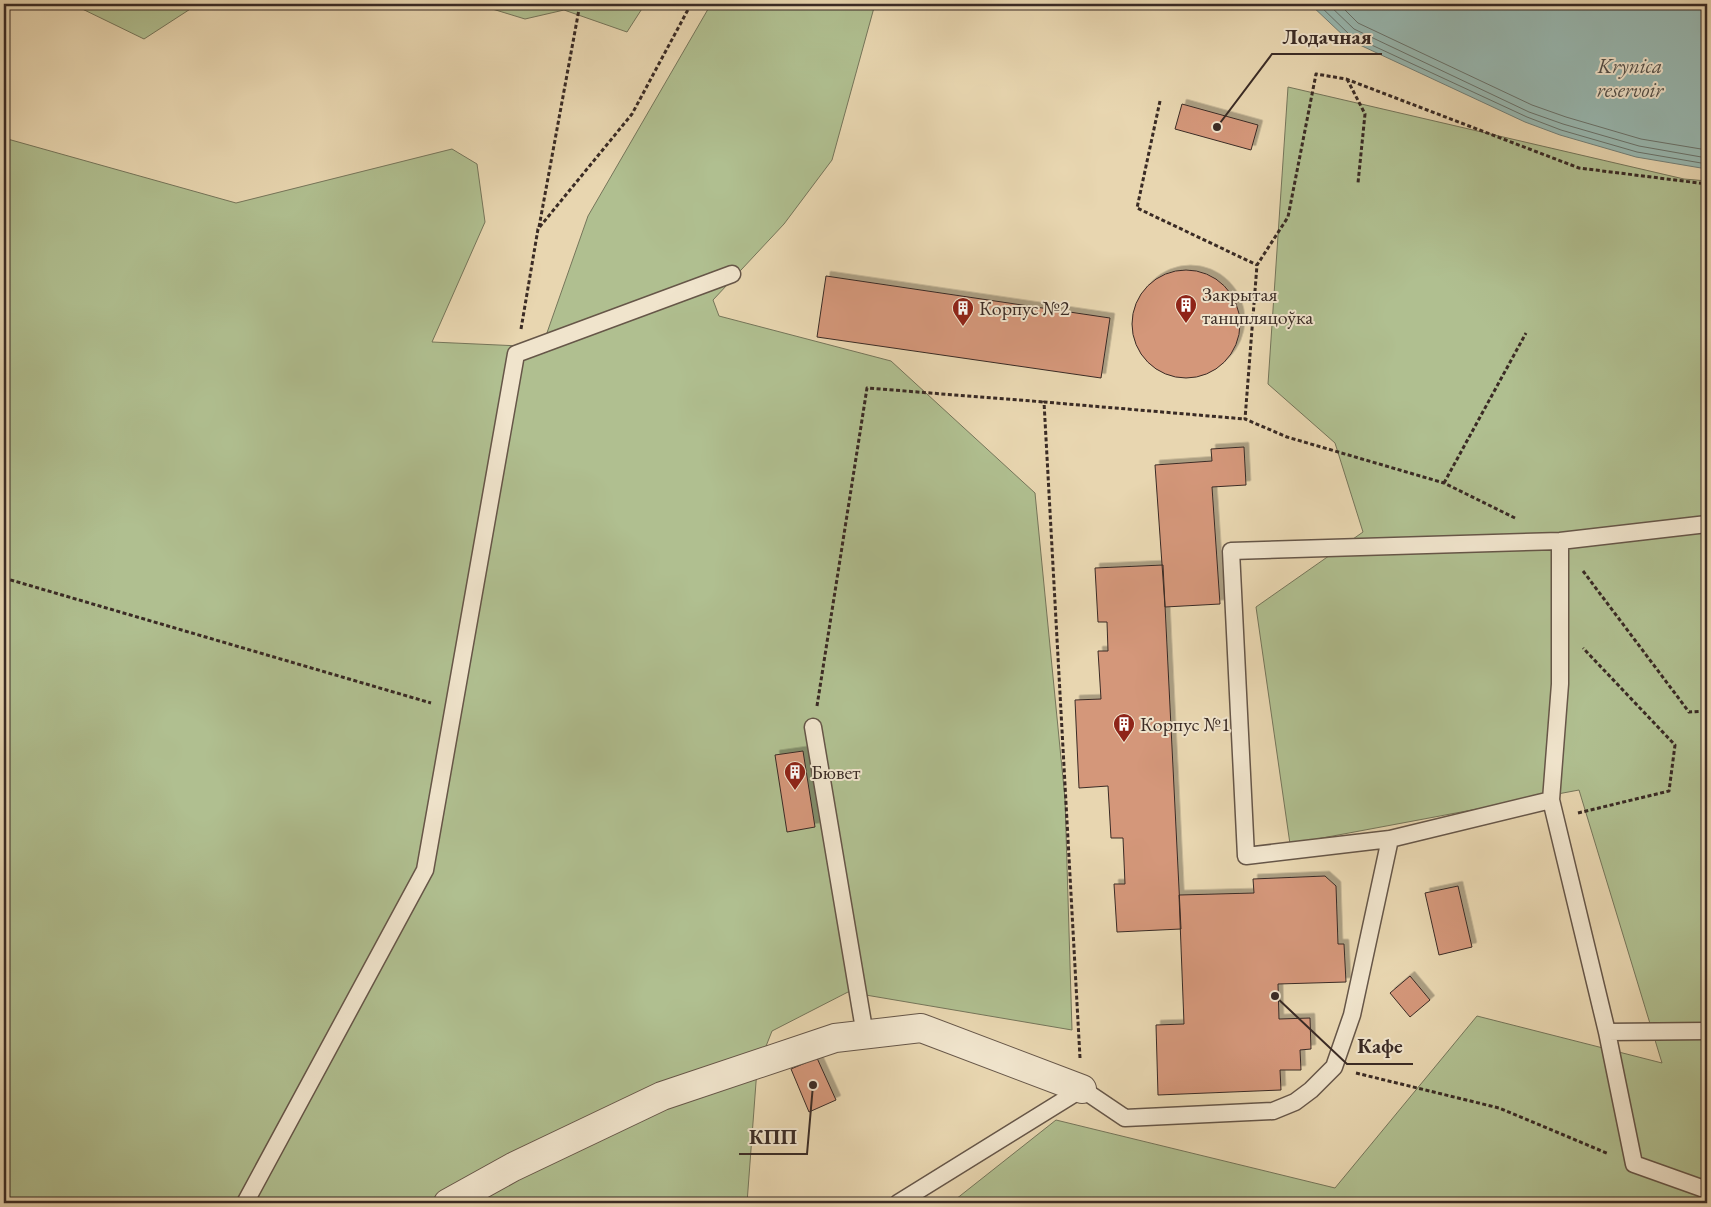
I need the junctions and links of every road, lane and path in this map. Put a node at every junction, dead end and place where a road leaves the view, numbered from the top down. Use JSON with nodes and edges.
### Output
{"nodes":[{"id":1,"x":580,"y":4,"type":"edge"},
{"id":2,"x":691,"y":4,"type":"edge"},
{"id":3,"x":1346,"y":79,"type":"junction"},
{"id":4,"x":1160,"y":101,"type":"dead end"},
{"id":5,"x":1358,"y":183,"type":"dead end"},
{"id":6,"x":1707,"y":184,"type":"edge"},
{"id":7,"x":538,"y":229,"type":"junction"},
{"id":8,"x":1257,"y":265,"type":"junction"},
{"id":9,"x":732,"y":274,"type":"dead end"},
{"id":10,"x":1526,"y":333,"type":"dead end"},
{"id":11,"x":516,"y":354,"type":"junction"},
{"id":12,"x":1044,"y":402,"type":"junction"},
{"id":13,"x":1245,"y":419,"type":"junction"},
{"id":14,"x":1444,"y":483,"type":"junction"},
{"id":15,"x":1516,"y":518,"type":"dead end"},
{"id":16,"x":1707,"y":524,"type":"edge"},
{"id":17,"x":1560,"y":541,"type":"junction"},
{"id":18,"x":4,"y":578,"type":"edge"},
{"id":19,"x":1560,"y":624,"type":"junction"},
{"id":20,"x":453,"y":709,"type":"junction"},
{"id":21,"x":1707,"y":711,"type":"edge"},
{"id":22,"x":813,"y":727,"type":"joint"},
{"id":23,"x":1551,"y":800,"type":"junction"},
{"id":24,"x":1390,"y":839,"type":"junction"},
{"id":25,"x":1707,"y":1031,"type":"edge"},
{"id":26,"x":1607,"y":1032,"type":"junction"},
{"id":27,"x":865,"y":1035,"type":"junction"},
{"id":28,"x":1334,"y":1067,"type":"junction"},
{"id":29,"x":1082,"y":1089,"type":"junction"},
{"id":30,"x":1634,"y":1164,"type":"junction"},
{"id":31,"x":1707,"y":1190,"type":"edge"},
{"id":32,"x":245,"y":1203,"type":"edge"},
{"id":33,"x":448,"y":1203,"type":"edge"},
{"id":34,"x":898,"y":1203,"type":"edge"}],
"edges":[{"from":1,"to":7,"type":"path"},
{"from":2,"to":7,"type":"path"},
{"from":3,"to":5,"type":"path"},
{"from":3,"to":6,"type":"path"},
{"from":3,"to":8,"type":"path"},
{"from":4,"to":8,"type":"path"},
{"from":7,"to":11,"type":"path"},
{"from":8,"to":13,"type":"path"},
{"from":9,"to":11,"type":"lane"},
{"from":10,"to":14,"type":"path"},
{"from":11,"to":20,"type":"lane"},
{"from":12,"to":13,"type":"path"},
{"from":12,"to":22,"type":"path"},
{"from":12,"to":29,"type":"path"},
{"from":13,"to":14,"type":"path"},
{"from":14,"to":15,"type":"path"},
{"from":16,"to":17,"type":"lane"},
{"from":17,"to":19,"type":"lane"},
{"from":17,"to":21,"type":"path"},
{"from":17,"to":24,"type":"lane"},
{"from":18,"to":20,"type":"path"},
{"from":19,"to":23,"type":"lane"},
{"from":19,"to":23,"type":"path"},
{"from":20,"to":32,"type":"lane"},
{"from":22,"to":27,"type":"lane"},
{"from":23,"to":24,"type":"lane"},
{"from":23,"to":26,"type":"lane"},
{"from":24,"to":28,"type":"lane"},
{"from":25,"to":26,"type":"lane"},
{"from":26,"to":30,"type":"lane"},
{"from":27,"to":29,"type":"street"},
{"from":27,"to":33,"type":"street"},
{"from":28,"to":29,"type":"lane"},
{"from":28,"to":30,"type":"path"},
{"from":29,"to":34,"type":"lane"},
{"from":30,"to":31,"type":"lane"}]}
